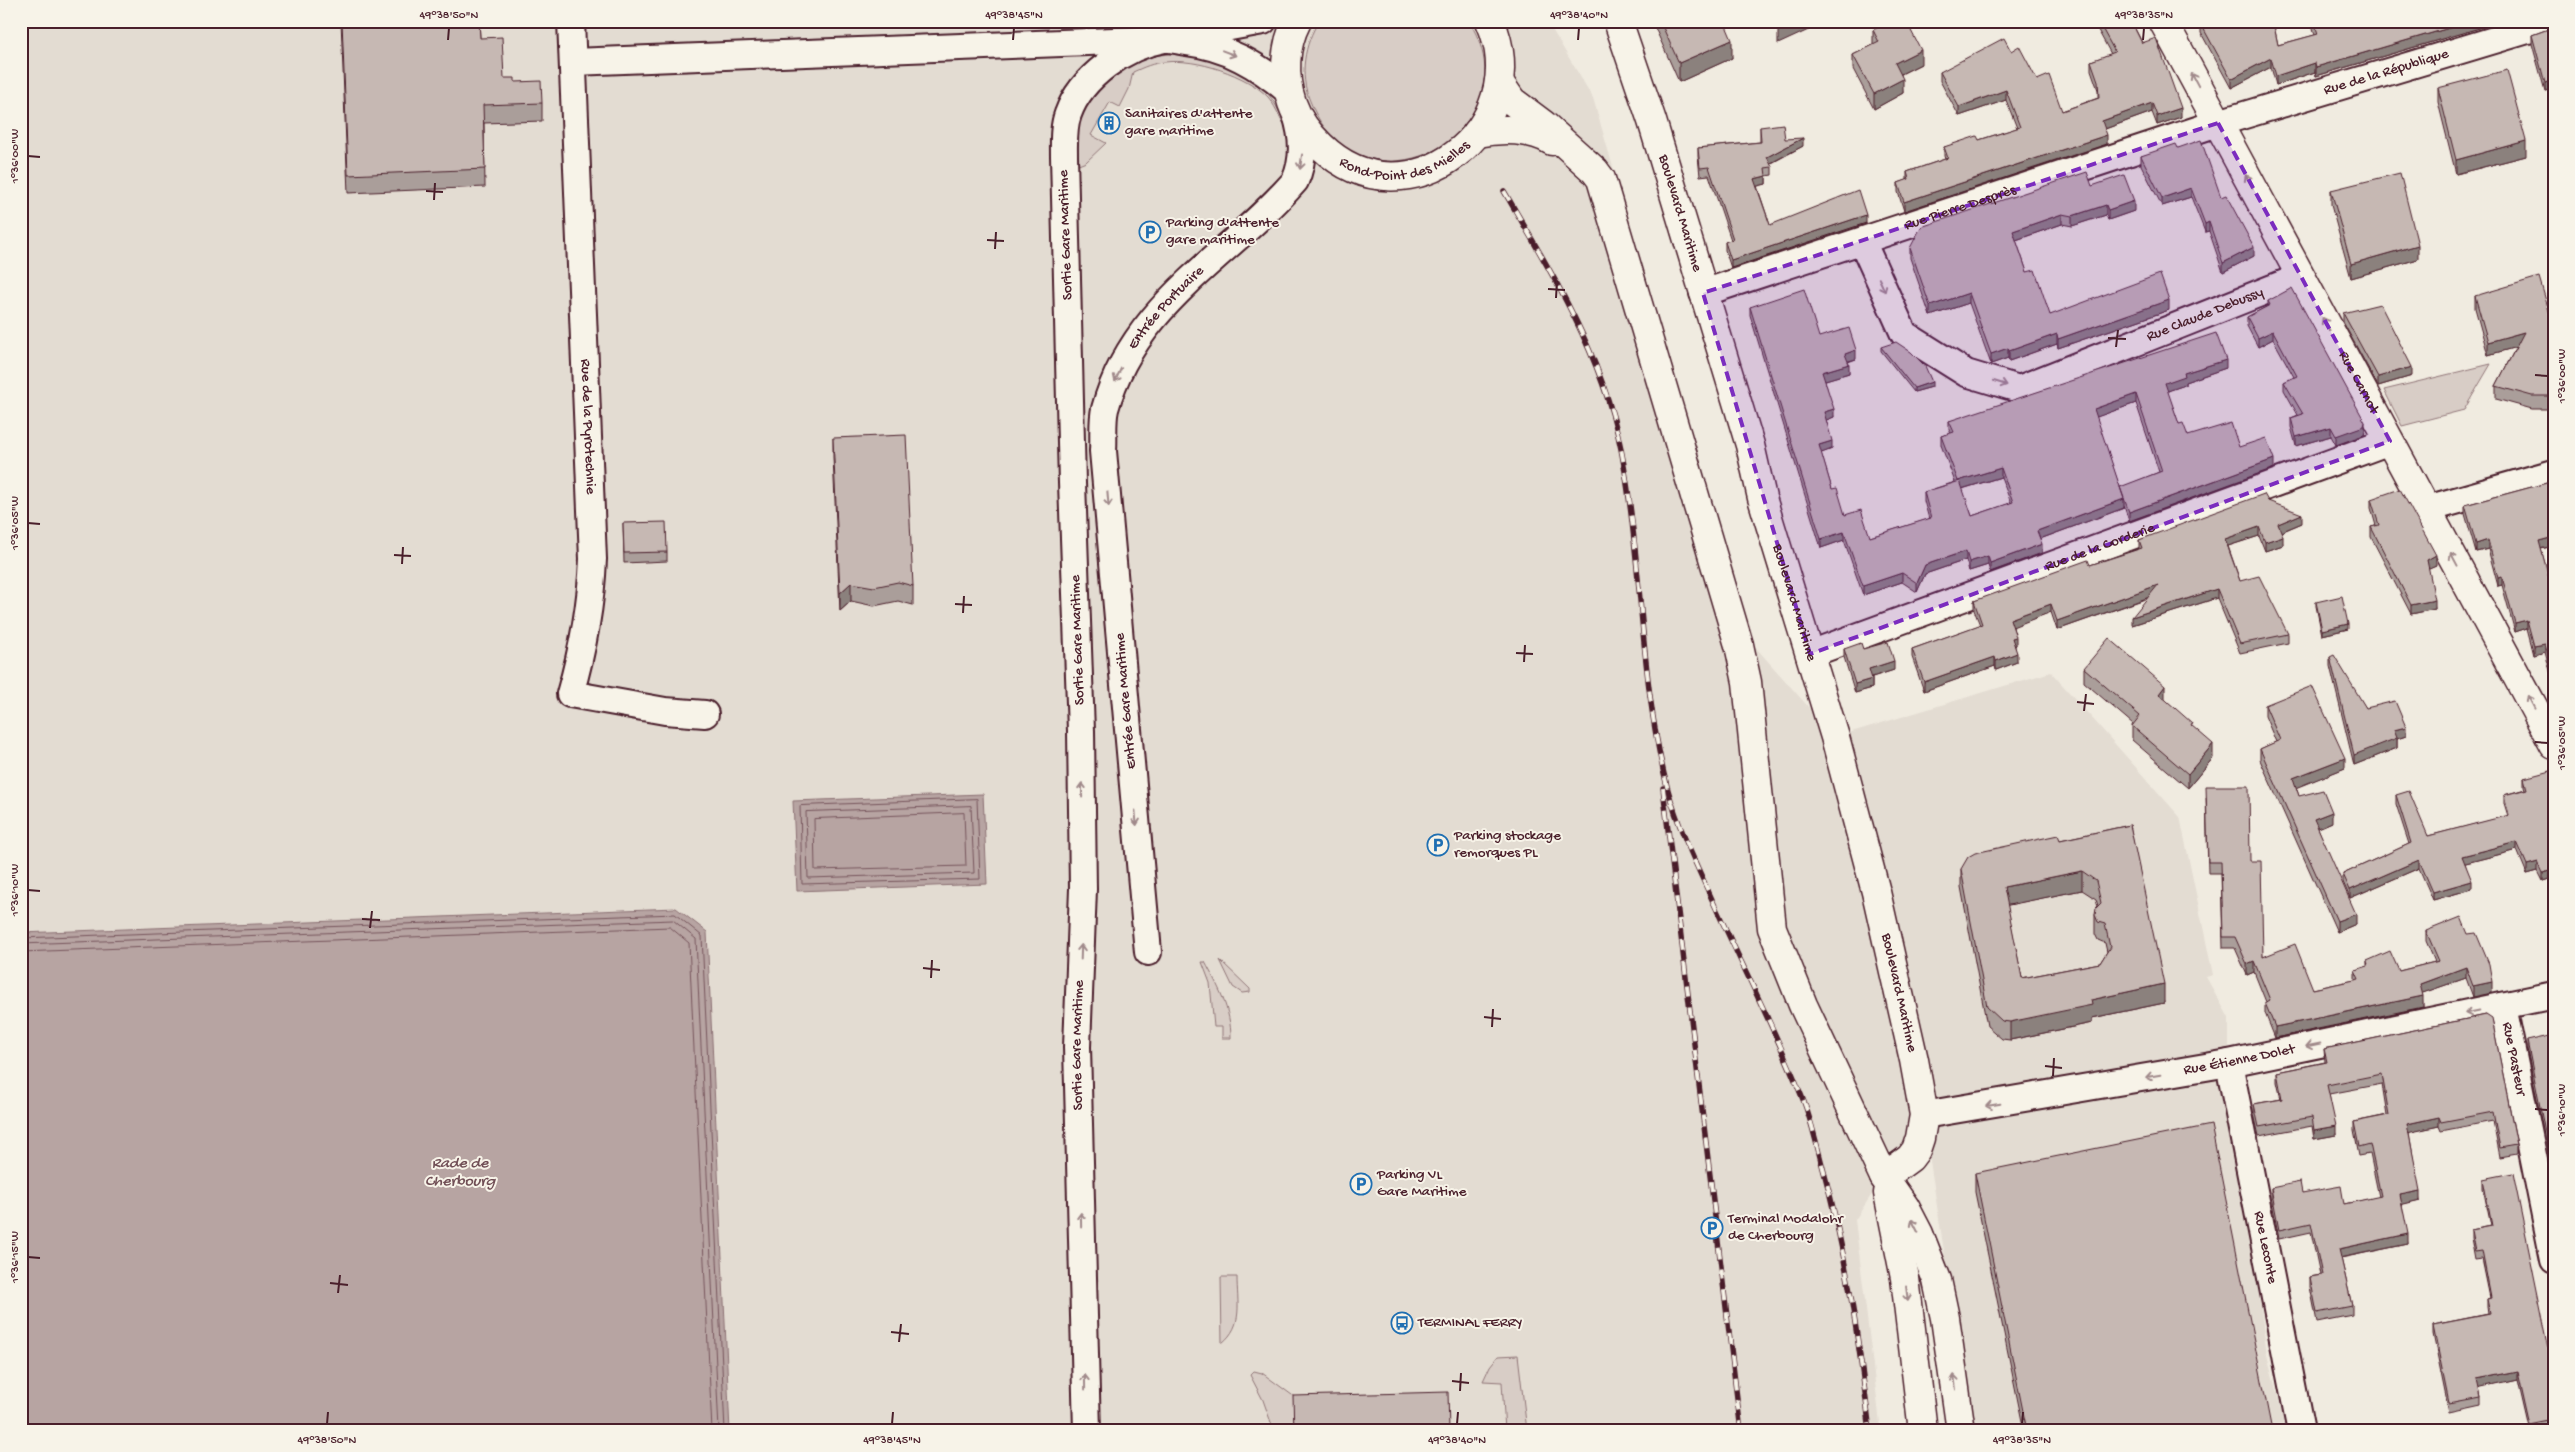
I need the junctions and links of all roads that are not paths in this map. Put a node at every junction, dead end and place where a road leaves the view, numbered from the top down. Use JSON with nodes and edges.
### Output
{"nodes":[{"id":1,"x":571,"y":21,"type":"edge"},
{"id":2,"x":1263,"y":21,"type":"edge"},
{"id":3,"x":1297,"y":21,"type":"edge"},
{"id":4,"x":1490,"y":21,"type":"edge"},
{"id":5,"x":1618,"y":21,"type":"edge"},
{"id":6,"x":2163,"y":21,"type":"edge"},
{"id":7,"x":2540,"y":24,"type":"edge"},
{"id":8,"x":1165,"y":39,"type":"junction"},
{"id":9,"x":572,"y":62,"type":"junction"},
{"id":10,"x":1499,"y":82,"type":"junction"},
{"id":11,"x":1292,"y":103,"type":"junction"},
{"id":12,"x":2218,"y":123,"type":"junction"},
{"id":13,"x":1477,"y":133,"type":"junction"},
{"id":14,"x":1575,"y":154,"type":"junction"},
{"id":15,"x":1862,"y":241,"type":"junction"},
{"id":16,"x":2300,"y":277,"type":"junction"},
{"id":17,"x":1703,"y":293,"type":"junction"},
{"id":18,"x":2390,"y":441,"type":"junction"},
{"id":19,"x":1103,"y":451,"type":"joint"},
{"id":20,"x":2554,"y":473,"type":"edge"},
{"id":21,"x":2427,"y":509,"type":"junction"},
{"id":22,"x":1810,"y":654,"type":"junction"},
{"id":23,"x":705,"y":714,"type":"dead end"},
{"id":24,"x":2554,"y":745,"type":"edge"},
{"id":25,"x":1148,"y":952,"type":"dead end"},
{"id":26,"x":2554,"y":995,"type":"edge"},
{"id":27,"x":2503,"y":1006,"type":"junction"},
{"id":28,"x":2229,"y":1062,"type":"junction"},
{"id":29,"x":1924,"y":1115,"type":"junction"},
{"id":30,"x":1884,"y":1177,"type":"junction"},
{"id":31,"x":2554,"y":1260,"type":"edge"},
{"id":32,"x":1087,"y":1431,"type":"edge"},
{"id":33,"x":1923,"y":1431,"type":"edge"},
{"id":34,"x":1961,"y":1431,"type":"edge"},
{"id":35,"x":2301,"y":1431,"type":"edge"}],
"edges":[{"from":1,"to":9,"type":"street","name":"Rue de la Pyrotechnie"},
{"from":2,"to":8,"type":"street"},
{"from":3,"to":11,"type":"main road","name":"Rond-Point des Mielles"},
{"from":4,"to":10,"type":"main road","name":"Rond-Point des Mielles"},
{"from":5,"to":17,"type":"main road","name":"Boulevard Maritime"},
{"from":12,"to":6,"type":"main road","name":"Rue Carnot","one_way":true},
{"from":7,"to":12,"type":"street","name":"Rue de la République"},
{"from":8,"to":9,"type":"street"},
{"from":8,"to":11,"type":"street","name":"Sortie Gare Maritime","one_way":true},
{"from":32,"to":8,"type":"street","name":"Sortie Gare Maritime","one_way":true},
{"from":9,"to":23,"type":"street","name":"Rue de la Pyrotechnie"},
{"from":10,"to":13,"type":"main road","name":"Rond-Point des Mielles"},
{"from":10,"to":14,"type":"main road"},
{"from":11,"to":13,"type":"main road","name":"Rond-Point des Mielles"},
{"from":11,"to":19,"type":"street","name":"Entrée Portuaire","one_way":true},
{"from":12,"to":15,"type":"street","name":"Rue Pierre Desprès"},
{"from":16,"to":12,"type":"main road","name":"Rue Carnot","one_way":true},
{"from":13,"to":14,"type":"main road"},
{"from":14,"to":30,"type":"main road"},
{"from":15,"to":16,"type":"street","name":"Rue Claude Debussy","one_way":true},
{"from":15,"to":17,"type":"street","name":"Rue Pierre Desprès"},
{"from":18,"to":16,"type":"main road","name":"Rue Carnot","one_way":true},
{"from":17,"to":22,"type":"main road","name":"Boulevard Maritime"},
{"from":18,"to":21,"type":"main road","name":"Rue Carnot"},
{"from":18,"to":22,"type":"street","name":"Rue de la Corderie"},
{"from":19,"to":25,"type":"street","name":"Entrée Gare Maritime","one_way":true},
{"from":20,"to":21,"type":"street"},
{"from":24,"to":21,"type":"main road","name":"Rue Carnot","one_way":true},
{"from":22,"to":29,"type":"main road","name":"Boulevard Maritime"},
{"from":26,"to":27,"type":"street","name":"Rue Étienne Dolet"},
{"from":27,"to":28,"type":"street","name":"Rue Étienne Dolet","one_way":true},
{"from":27,"to":31,"type":"street","name":"Rue Pasteur"},
{"from":28,"to":29,"type":"street","name":"Rue Étienne Dolet","one_way":true},
{"from":28,"to":35,"type":"street","name":"Rue Leconte"},
{"from":29,"to":30,"type":"main road","name":"Boulevard Maritime"},
{"from":30,"to":33,"type":"main road","one_way":true},
{"from":34,"to":30,"type":"main road","one_way":true}]}
